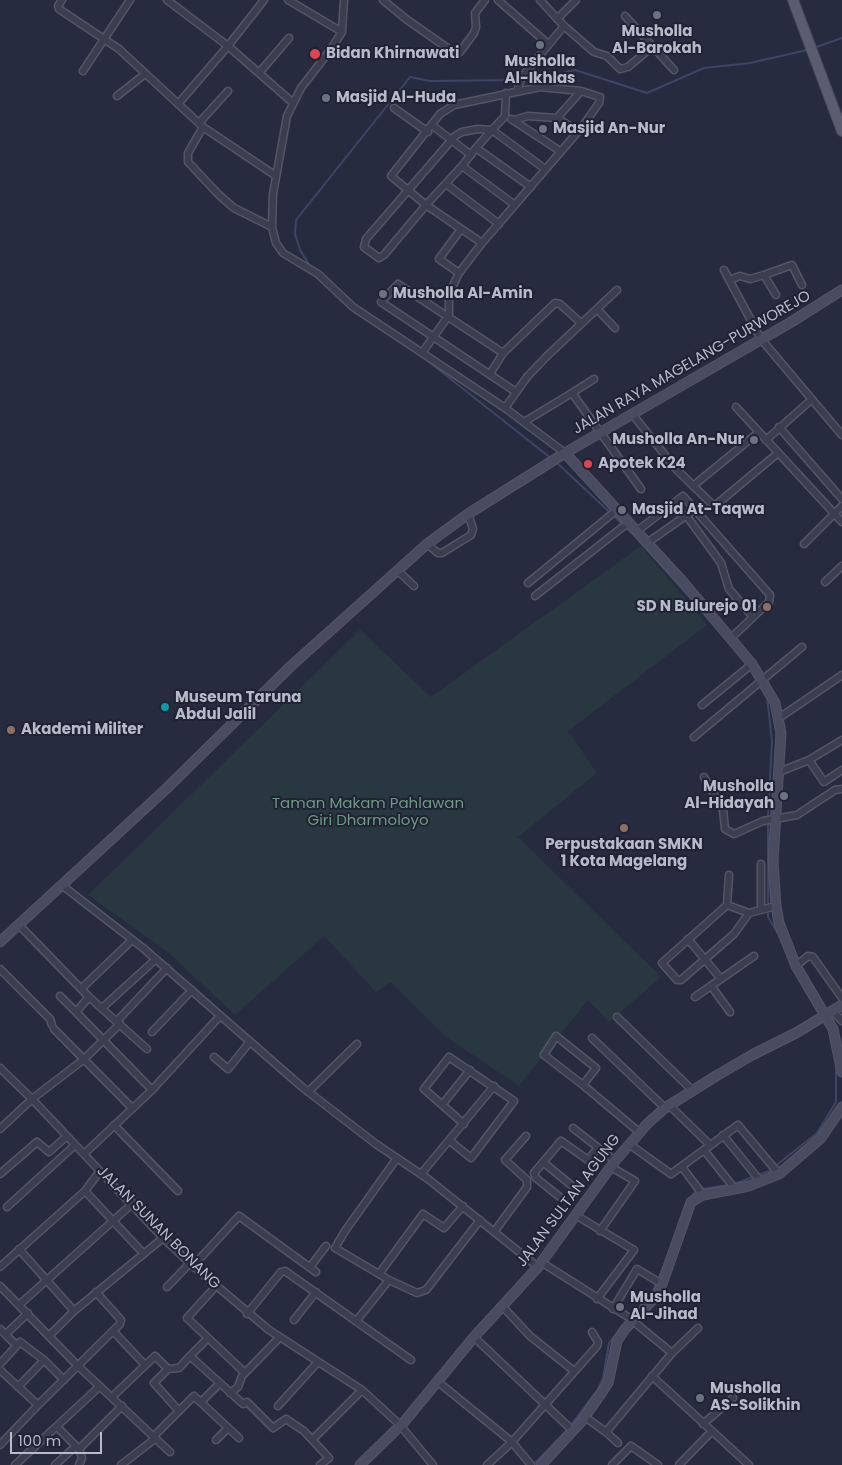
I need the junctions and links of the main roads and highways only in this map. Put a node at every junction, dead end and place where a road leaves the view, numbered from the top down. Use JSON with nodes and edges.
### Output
{"nodes":[{"id":1,"x":793,"y":0,"type":"edge"},
{"id":2,"x":842,"y":131,"type":"edge"},
{"id":3,"x":842,"y":290,"type":"edge"},
{"id":4,"x":560,"y":456,"type":"junction"},
{"id":5,"x":0,"y":942,"type":"edge"},
{"id":6,"x":842,"y":1005,"type":"edge"},
{"id":7,"x":819,"y":1019,"type":"junction"},
{"id":8,"x":842,"y":1072,"type":"edge"},
{"id":9,"x":842,"y":1107,"type":"edge"},
{"id":10,"x":360,"y":1465,"type":"edge"},
{"id":11,"x":541,"y":1465,"type":"edge"}],
"edges":[{"from":1,"to":2,"type":"main road"},
{"from":3,"to":4,"type":"main road","name":"JALAN RAYA MAGELANG-PURWOREJO"},
{"from":4,"to":5,"type":"main road","name":"JALAN RAYA MAGELANG-PURWOREJO"},
{"from":4,"to":7,"type":"main road"},
{"from":6,"to":7,"type":"main road","name":"JALAN SULTAN AGUNG"},
{"from":7,"to":8,"type":"main road"},
{"from":7,"to":10,"type":"main road","name":"JALAN SULTAN AGUNG"},
{"from":9,"to":11,"type":"main road"}]}
